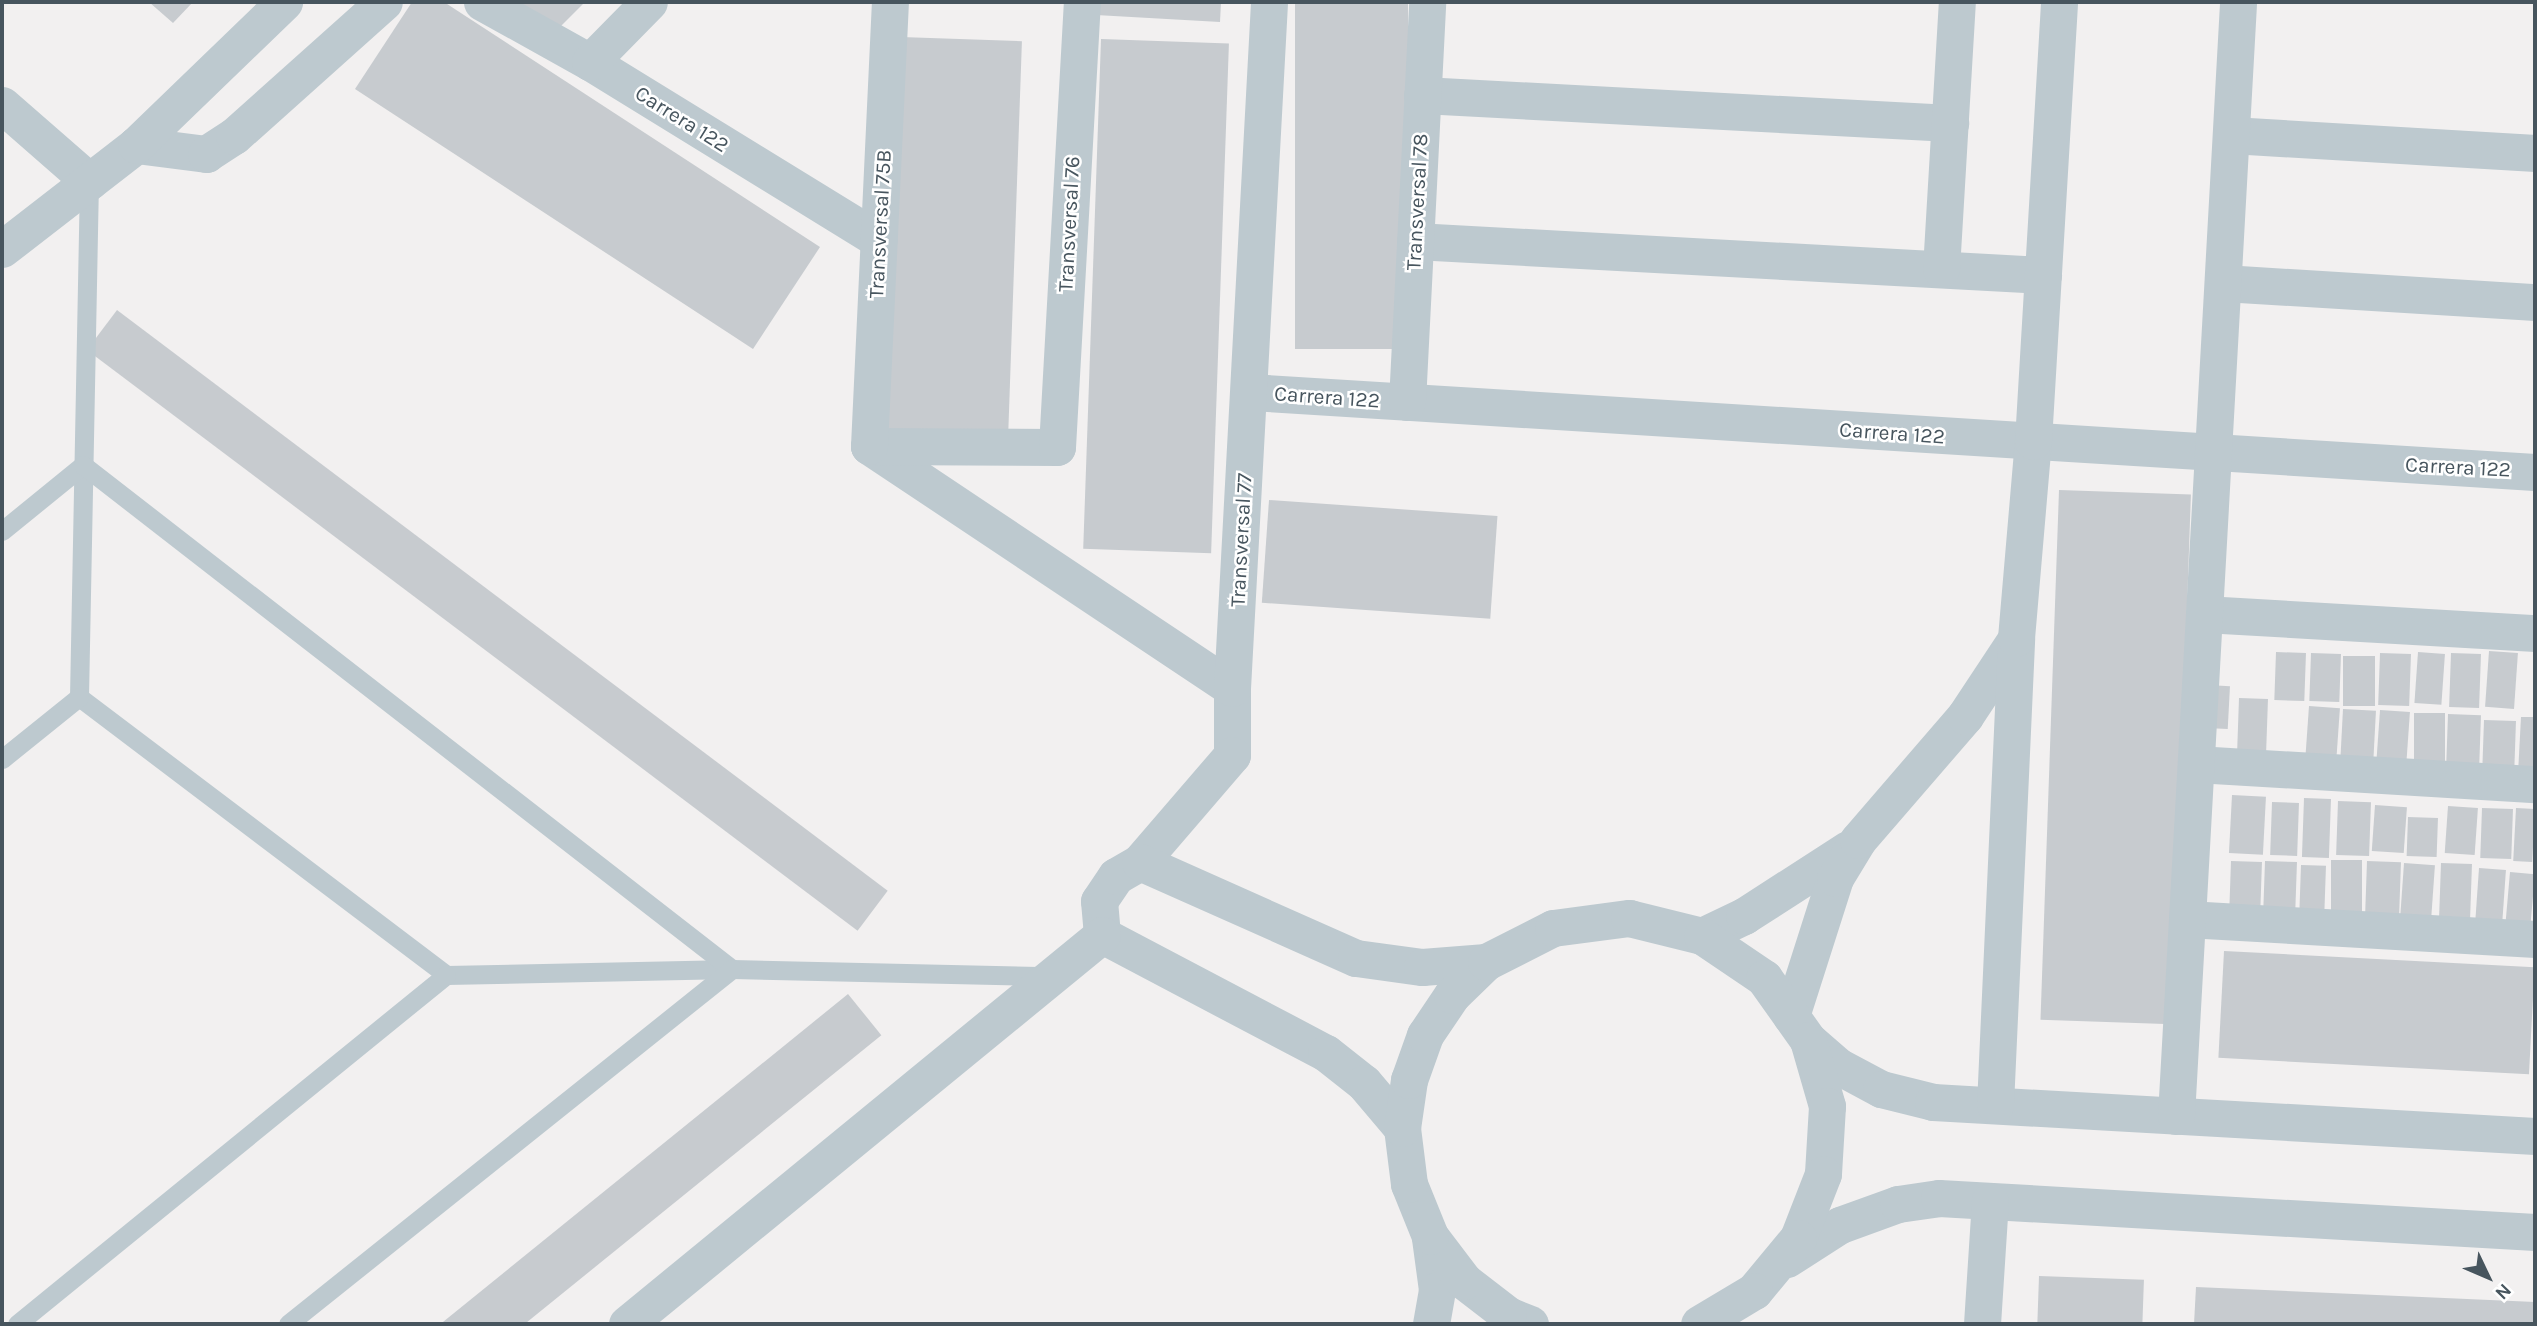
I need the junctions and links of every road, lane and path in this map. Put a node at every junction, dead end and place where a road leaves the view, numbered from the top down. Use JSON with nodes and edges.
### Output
{"nodes":[{"id":1,"x":284,"y":2,"type":"edge"},
{"id":2,"x":384,"y":2,"type":"edge"},
{"id":3,"x":482,"y":2,"type":"edge"},
{"id":4,"x":649,"y":2,"type":"edge"},
{"id":5,"x":890,"y":2,"type":"edge"},
{"id":6,"x":1082,"y":2,"type":"edge"},
{"id":7,"x":1269,"y":2,"type":"edge"},
{"id":8,"x":1427,"y":2,"type":"edge"},
{"id":9,"x":1957,"y":2,"type":"edge"},
{"id":10,"x":2059,"y":2,"type":"edge"},
{"id":11,"x":2238,"y":2,"type":"edge"},
{"id":12,"x":590,"y":62,"type":"junction"},
{"id":13,"x":1422,"y":95,"type":"junction"},
{"id":14,"x":2,"y":105,"type":"edge"},
{"id":15,"x":1950,"y":123,"type":"junction"},
{"id":16,"x":2231,"y":135,"type":"junction"},
{"id":17,"x":136,"y":145,"type":"junction"},
{"id":18,"x":2535,"y":153,"type":"edge"},
{"id":19,"x":89,"y":181,"type":"junction"},
{"id":20,"x":879,"y":240,"type":"junction"},
{"id":21,"x":1415,"y":241,"type":"junction"},
{"id":22,"x":2,"y":249,"type":"edge"},
{"id":23,"x":1941,"y":269,"type":"junction"},
{"id":24,"x":2043,"y":275,"type":"junction"},
{"id":25,"x":2223,"y":283,"type":"junction"},
{"id":26,"x":2535,"y":302,"type":"edge"},
{"id":27,"x":1250,"y":392,"type":"junction"},
{"id":28,"x":1407,"y":402,"type":"junction"},
{"id":29,"x":2033,"y":442,"type":"junction"},
{"id":30,"x":869,"y":446,"type":"junction"},
{"id":31,"x":2213,"y":452,"type":"junction"},
{"id":32,"x":83,"y":465,"type":"junction"},
{"id":33,"x":2535,"y":472,"type":"edge"},
{"id":34,"x":2,"y":531,"type":"edge"},
{"id":35,"x":2204,"y":614,"type":"junction"},
{"id":36,"x":2535,"y":633,"type":"edge"},
{"id":37,"x":2016,"y":638,"type":"junction"},
{"id":38,"x":1232,"y":688,"type":"junction"},
{"id":39,"x":79,"y":698,"type":"junction"},
{"id":40,"x":2,"y":759,"type":"edge"},
{"id":41,"x":2196,"y":764,"type":"junction"},
{"id":42,"x":2535,"y":784,"type":"edge"},
{"id":43,"x":1858,"y":840,"type":"junction"},
{"id":44,"x":1140,"y":862,"type":"junction"},
{"id":45,"x":2187,"y":919,"type":"junction"},
{"id":46,"x":1102,"y":935,"type":"junction"},
{"id":47,"x":1702,"y":936,"type":"junction"},
{"id":48,"x":2535,"y":939,"type":"edge"},
{"id":49,"x":1486,"y":962,"type":"junction"},
{"id":50,"x":732,"y":969,"type":"junction"},
{"id":51,"x":446,"y":975,"type":"junction"},
{"id":52,"x":1053,"y":976,"type":"junction"},
{"id":53,"x":1799,"y":1028,"type":"junction"},
{"id":54,"x":1995,"y":1105,"type":"junction"},
{"id":55,"x":2176,"y":1116,"type":"junction"},
{"id":56,"x":1402,"y":1128,"type":"junction"},
{"id":57,"x":2535,"y":1136,"type":"edge"},
{"id":58,"x":1990,"y":1201,"type":"junction"},
{"id":59,"x":2535,"y":1232,"type":"edge"},
{"id":60,"x":1430,"y":1237,"type":"junction"},
{"id":61,"x":1780,"y":1263,"type":"junction"},
{"id":62,"x":17,"y":1324,"type":"edge"},
{"id":63,"x":288,"y":1324,"type":"edge"},
{"id":64,"x":627,"y":1324,"type":"edge"},
{"id":65,"x":1431,"y":1324,"type":"edge"},
{"id":66,"x":1530,"y":1324,"type":"edge"},
{"id":67,"x":1699,"y":1324,"type":"edge"},
{"id":68,"x":1982,"y":1324,"type":"edge"}],
"edges":[{"from":1,"to":17,"type":"street"},
{"from":2,"to":17,"type":"street"},
{"from":3,"to":12,"type":"street","name":"Carrera 122"},
{"from":4,"to":12,"type":"street"},
{"from":5,"to":20,"type":"street","name":"Transversal 75B"},
{"from":6,"to":30,"type":"street","name":"Transversal 76"},
{"from":7,"to":27,"type":"street","name":"Transversal 77"},
{"from":8,"to":13,"type":"street","name":"Transversal 78"},
{"from":9,"to":15,"type":"street"},
{"from":10,"to":24,"type":"street"},
{"from":11,"to":16,"type":"street"},
{"from":12,"to":20,"type":"street","name":"Carrera 122"},
{"from":13,"to":15,"type":"street"},
{"from":13,"to":21,"type":"street","name":"Transversal 78"},
{"from":14,"to":19,"type":"street"},
{"from":15,"to":23,"type":"street"},
{"from":16,"to":18,"type":"street"},
{"from":16,"to":25,"type":"street"},
{"from":17,"to":19,"type":"street"},
{"from":19,"to":22,"type":"street"},
{"from":19,"to":32,"type":"lane"},
{"from":20,"to":30,"type":"street","name":"Transversal 75B"},
{"from":21,"to":23,"type":"street"},
{"from":21,"to":28,"type":"street","name":"Transversal 78"},
{"from":23,"to":24,"type":"street"},
{"from":24,"to":29,"type":"street"},
{"from":25,"to":26,"type":"street"},
{"from":25,"to":31,"type":"street"},
{"from":27,"to":28,"type":"street","name":"Carrera 122"},
{"from":27,"to":38,"type":"street","name":"Transversal 77"},
{"from":28,"to":29,"type":"street","name":"Carrera 122"},
{"from":29,"to":31,"type":"street","name":"Carrera 122"},
{"from":29,"to":37,"type":"street"},
{"from":30,"to":38,"type":"street"},
{"from":31,"to":33,"type":"street","name":"Carrera 122"},
{"from":31,"to":35,"type":"street"},
{"from":32,"to":34,"type":"lane"},
{"from":32,"to":39,"type":"lane"},
{"from":32,"to":50,"type":"lane"},
{"from":35,"to":36,"type":"street"},
{"from":35,"to":41,"type":"street"},
{"from":37,"to":43,"type":"street"},
{"from":37,"to":54,"type":"street"},
{"from":38,"to":44,"type":"street","name":"Transversal 77"},
{"from":39,"to":40,"type":"lane"},
{"from":39,"to":51,"type":"lane"},
{"from":41,"to":42,"type":"street"},
{"from":41,"to":45,"type":"street"},
{"from":43,"to":47,"type":"street"},
{"from":43,"to":53,"type":"street"},
{"from":44,"to":46,"type":"street","name":"Transversal 77"},
{"from":44,"to":49,"type":"street"},
{"from":45,"to":48,"type":"street"},
{"from":45,"to":55,"type":"street"},
{"from":46,"to":52,"type":"street"},
{"from":46,"to":56,"type":"street"},
{"from":47,"to":49,"type":"street"},
{"from":47,"to":53,"type":"street"},
{"from":49,"to":56,"type":"street"},
{"from":50,"to":51,"type":"lane"},
{"from":50,"to":52,"type":"lane"},
{"from":50,"to":63,"type":"lane"},
{"from":51,"to":62,"type":"lane"},
{"from":52,"to":64,"type":"street"},
{"from":53,"to":54,"type":"street"},
{"from":53,"to":61,"type":"street"},
{"from":54,"to":55,"type":"street"},
{"from":55,"to":57,"type":"street"},
{"from":56,"to":60,"type":"street"},
{"from":58,"to":59,"type":"street"},
{"from":58,"to":61,"type":"street"},
{"from":58,"to":68,"type":"street"},
{"from":60,"to":65,"type":"street"},
{"from":60,"to":66,"type":"street"},
{"from":61,"to":67,"type":"street"}]}
